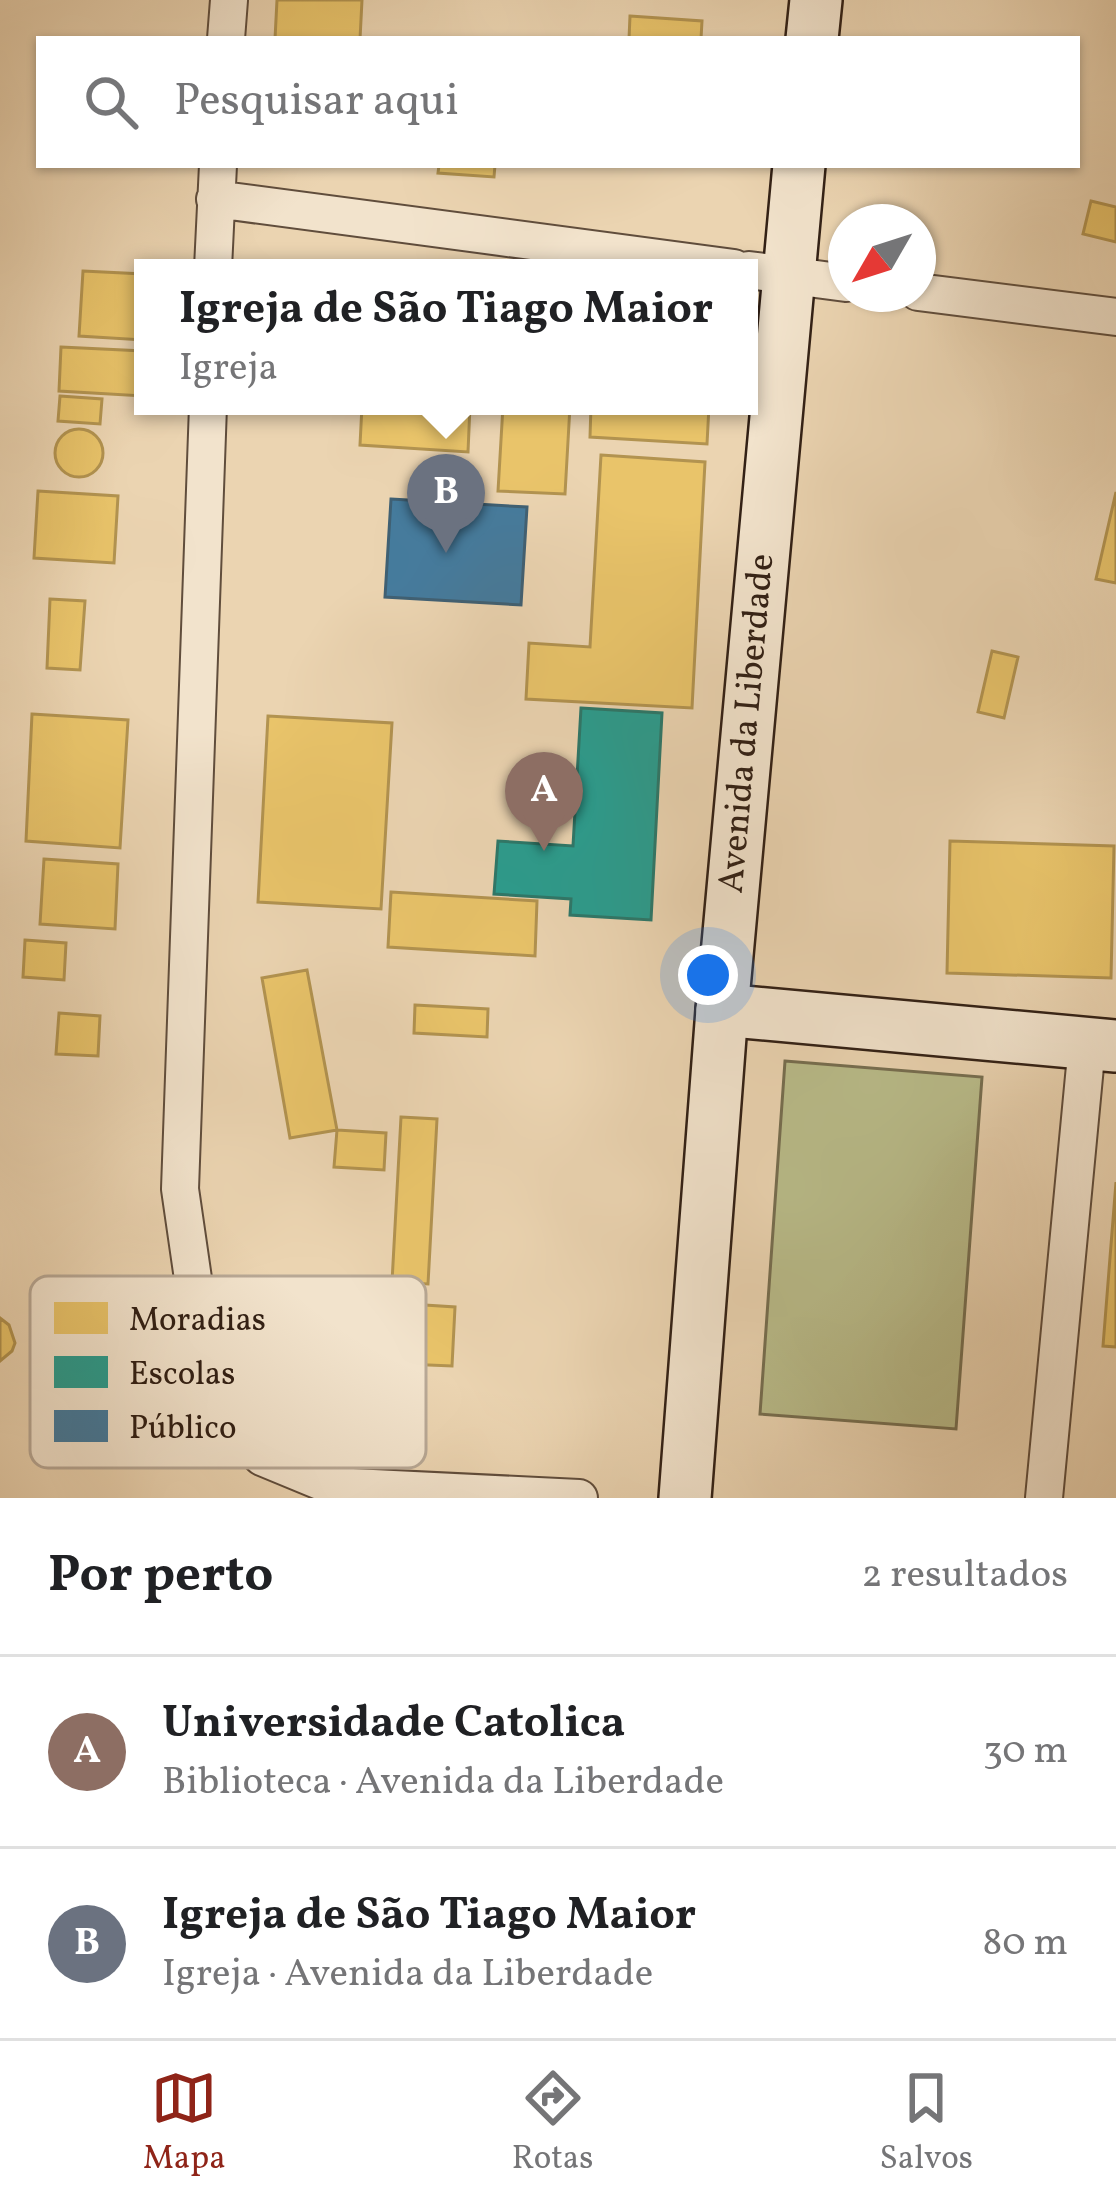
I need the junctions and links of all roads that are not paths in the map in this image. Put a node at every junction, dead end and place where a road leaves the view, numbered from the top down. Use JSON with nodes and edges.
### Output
{"nodes":[{"id":1,"x":229,"y":0,"type":"edge"},
{"id":2,"x":816,"y":0,"type":"edge"},
{"id":3,"x":226,"y":36,"type":"edge"},
{"id":4,"x":812,"y":36,"type":"edge"},
{"id":5,"x":798,"y":168,"type":"edge"},
{"id":6,"x":216,"y":182,"type":"edge"},
{"id":7,"x":213,"y":259,"type":"edge"},
{"id":8,"x":680,"y":259,"type":"edge"},
{"id":9,"x":768,"y":273,"type":"edge"},
{"id":10,"x":828,"y":281,"type":"edge"},
{"id":11,"x":936,"y":294,"type":"edge"},
{"id":12,"x":1116,"y":317,"type":"edge"},
{"id":13,"x":208,"y":415,"type":"edge"},
{"id":14,"x":722,"y":1010,"type":"junction"},
{"id":15,"x":1102,"y":1046,"type":"edge"},
{"id":16,"x":193,"y":1276,"type":"edge"},
{"id":17,"x":289,"y":1468,"type":"edge"},
{"id":18,"x":579,"y":1498,"type":"edge"},
{"id":19,"x":685,"y":1498,"type":"edge"},
{"id":20,"x":1044,"y":1498,"type":"edge"}],
"edges":[{"from":1,"to":3,"type":"street"},
{"from":2,"to":4,"type":"street"},
{"from":5,"to":9,"type":"street","name":"Avenida da Liberdade"},
{"from":6,"to":7,"type":"street"},
{"from":6,"to":8,"type":"street"},
{"from":9,"to":10,"type":"street"},
{"from":9,"to":14,"type":"street","name":"Avenida da Liberdade"},
{"from":11,"to":12,"type":"street"},
{"from":13,"to":16,"type":"street"},
{"from":14,"to":15,"type":"street"},
{"from":14,"to":19,"type":"street","name":"Avenida da Liberdade"},
{"from":15,"to":20,"type":"street"},
{"from":17,"to":18,"type":"street"}]}
